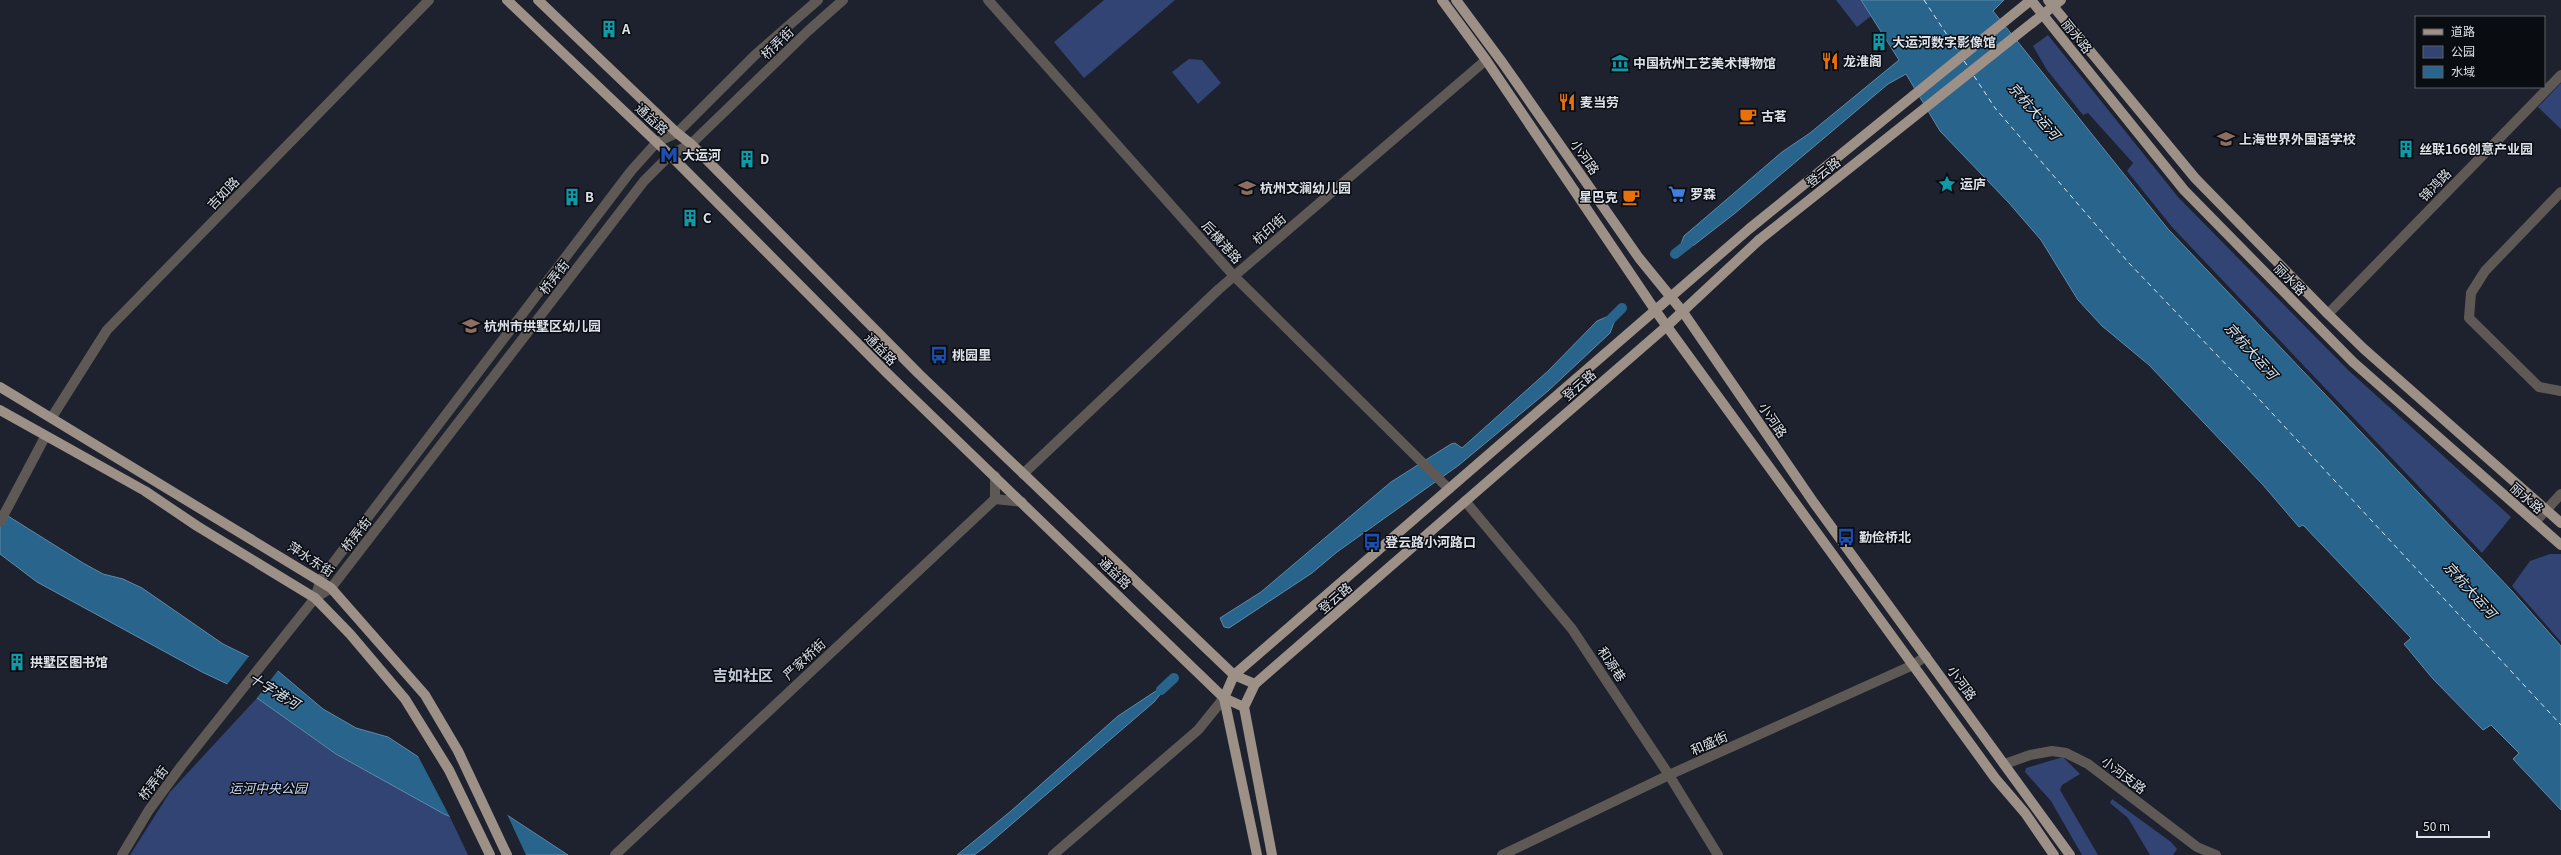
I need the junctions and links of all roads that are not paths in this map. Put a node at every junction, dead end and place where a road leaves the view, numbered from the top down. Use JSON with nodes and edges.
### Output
{"nodes":[{"id":1,"x":429,"y":0,"type":"edge"},
{"id":2,"x":507,"y":0,"type":"edge"},
{"id":3,"x":538,"y":0,"type":"edge"},
{"id":4,"x":818,"y":0,"type":"edge"},
{"id":5,"x":843,"y":0,"type":"edge"},
{"id":6,"x":988,"y":0,"type":"edge"},
{"id":7,"x":1442,"y":0,"type":"edge"},
{"id":8,"x":1456,"y":0,"type":"edge"},
{"id":9,"x":2031,"y":0,"type":"edge"},
{"id":10,"x":2048,"y":0,"type":"edge"},
{"id":11,"x":2061,"y":0,"type":"edge"},
{"id":12,"x":1486,"y":60,"type":"junction"},
{"id":13,"x":2561,"y":75,"type":"edge"},
{"id":14,"x":677,"y":133,"type":"junction"},
{"id":15,"x":657,"y":142,"type":"junction"},
{"id":16,"x":691,"y":144,"type":"junction"},
{"id":17,"x":670,"y":154,"type":"junction"},
{"id":18,"x":2561,"y":192,"type":"edge"},
{"id":19,"x":1234,"y":276,"type":"junction"},
{"id":20,"x":1672,"y":297,"type":"junction"},
{"id":21,"x":1655,"y":310,"type":"junction"},
{"id":22,"x":1684,"y":312,"type":"junction"},
{"id":23,"x":2328,"y":314,"type":"junction"},
{"id":24,"x":1668,"y":325,"type":"junction"},
{"id":25,"x":0,"y":387,"type":"edge"},
{"id":26,"x":2561,"y":390,"type":"edge"},
{"id":27,"x":0,"y":410,"type":"edge"},
{"id":28,"x":52,"y":417,"type":"junction"},
{"id":29,"x":45,"y":437,"type":"junction"},
{"id":30,"x":1023,"y":474,"type":"junction"},
{"id":31,"x":995,"y":476,"type":"junction"},
{"id":32,"x":1449,"y":489,"type":"junction"},
{"id":33,"x":2561,"y":494,"type":"edge"},
{"id":34,"x":995,"y":499,"type":"junction"},
{"id":35,"x":1465,"y":501,"type":"junction"},
{"id":36,"x":1022,"y":502,"type":"junction"},
{"id":37,"x":2546,"y":509,"type":"junction"},
{"id":38,"x":0,"y":522,"type":"edge"},
{"id":39,"x":2535,"y":522,"type":"junction"},
{"id":40,"x":2561,"y":523,"type":"edge"},
{"id":41,"x":2561,"y":545,"type":"edge"},
{"id":42,"x":321,"y":579,"type":"junction"},
{"id":43,"x":331,"y":588,"type":"junction"},
{"id":44,"x":315,"y":598,"type":"junction"},
{"id":45,"x":1926,"y":656,"type":"junction"},
{"id":46,"x":1913,"y":665,"type":"junction"},
{"id":47,"x":1234,"y":675,"type":"junction"},
{"id":48,"x":1255,"y":684,"type":"junction"},
{"id":49,"x":1224,"y":698,"type":"junction"},
{"id":50,"x":1244,"y":707,"type":"junction"},
{"id":51,"x":2005,"y":764,"type":"junction"},
{"id":52,"x":1670,"y":775,"type":"junction"},
{"id":53,"x":2194,"y":851,"type":"edge"},
{"id":54,"x":122,"y":855,"type":"edge"},
{"id":55,"x":490,"y":855,"type":"edge"},
{"id":56,"x":508,"y":855,"type":"edge"},
{"id":57,"x":615,"y":855,"type":"edge"},
{"id":58,"x":1053,"y":855,"type":"edge"},
{"id":59,"x":1257,"y":855,"type":"edge"},
{"id":60,"x":1272,"y":855,"type":"edge"},
{"id":61,"x":1502,"y":855,"type":"edge"},
{"id":62,"x":1718,"y":855,"type":"edge"},
{"id":63,"x":2054,"y":855,"type":"edge"},
{"id":64,"x":2070,"y":855,"type":"edge"},
{"id":65,"x":2216,"y":855,"type":"edge"}],
"edges":[{"from":1,"to":28,"type":"street","name":"吉如路"},
{"from":2,"to":15,"type":"main road","name":"通益路"},
{"from":3,"to":14,"type":"main road","name":"通益路"},
{"from":4,"to":14,"type":"street","name":"桥弄街"},
{"from":5,"to":16,"type":"street","name":"桥弄街"},
{"from":6,"to":19,"type":"street","name":"后横港路"},
{"from":7,"to":12,"type":"main road"},
{"from":8,"to":20,"type":"main road","name":"小河路"},
{"from":9,"to":20,"type":"main road","name":"登云路"},
{"from":9,"to":39,"type":"main road","name":"丽水路"},
{"from":10,"to":23,"type":"main road","name":"丽水路"},
{"from":11,"to":22,"type":"main road","name":"登云路","bridge":true},
{"from":12,"to":19,"type":"street","name":"杭印街"},
{"from":12,"to":21,"type":"main road"},
{"from":13,"to":23,"type":"street","name":"锦鸿路"},
{"from":14,"to":15,"type":"street","name":"桥弄街"},
{"from":14,"to":16,"type":"main road","name":"通益路"},
{"from":15,"to":17,"type":"main road","name":"通益路"},
{"from":15,"to":42,"type":"street","name":"桥弄街"},
{"from":16,"to":17,"type":"street","name":"桥弄街"},
{"from":16,"to":30,"type":"main road","name":"通益路"},
{"from":17,"to":31,"type":"main road","name":"通益路"},
{"from":17,"to":43,"type":"street","name":"桥弄街"},
{"from":18,"to":26,"type":"street"},
{"from":19,"to":30,"type":"street","name":"杭印街"},
{"from":19,"to":32,"type":"street","name":"后横港路"},
{"from":20,"to":21,"type":"main road","name":"登云路"},
{"from":20,"to":22,"type":"main road","name":"小河路"},
{"from":21,"to":24,"type":"main road"},
{"from":21,"to":32,"type":"main road","name":"登云路"},
{"from":22,"to":24,"type":"main road","name":"登云路"},
{"from":22,"to":45,"type":"main road","name":"小河路"},
{"from":23,"to":37,"type":"main road","name":"丽水路"},
{"from":24,"to":35,"type":"main road","name":"登云路"},
{"from":24,"to":46,"type":"main road"},
{"from":25,"to":28,"type":"main road","name":"萍水东街"},
{"from":27,"to":29,"type":"main road"},
{"from":28,"to":42,"type":"main road","name":"萍水东街"},
{"from":29,"to":38,"type":"street"},
{"from":29,"to":44,"type":"main road"},
{"from":30,"to":47,"type":"main road","name":"通益路"},
{"from":31,"to":34,"type":"street"},
{"from":31,"to":36,"type":"main road","name":"通益路"},
{"from":32,"to":47,"type":"main road","name":"登云路"},
{"from":33,"to":37,"type":"street"},
{"from":34,"to":36,"type":"street"},
{"from":34,"to":57,"type":"street","name":"严家桥街"},
{"from":35,"to":48,"type":"main road","name":"登云路"},
{"from":35,"to":52,"type":"street","name":"和源巷"},
{"from":36,"to":49,"type":"main road","name":"通益路"},
{"from":37,"to":39,"type":"street"},
{"from":37,"to":40,"type":"main road","name":"丽水路"},
{"from":39,"to":41,"type":"main road","name":"丽水路"},
{"from":42,"to":43,"type":"main road","name":"萍水东街"},
{"from":42,"to":44,"type":"street","name":"桥弄街"},
{"from":43,"to":44,"type":"street","name":"桥弄街"},
{"from":43,"to":56,"type":"main road","name":"萍水东街"},
{"from":44,"to":54,"type":"street","name":"桥弄街"},
{"from":44,"to":55,"type":"main road"},
{"from":45,"to":46,"type":"street","name":"和盛街"},
{"from":45,"to":51,"type":"main road","name":"小河路"},
{"from":46,"to":52,"type":"street","name":"和盛街"},
{"from":46,"to":63,"type":"main road"},
{"from":47,"to":48,"type":"main road","name":"通益路"},
{"from":47,"to":49,"type":"main road","name":"登云路"},
{"from":48,"to":50,"type":"main road","name":"登云路"},
{"from":49,"to":50,"type":"main road","name":"通益路"},
{"from":49,"to":58,"type":"street"},
{"from":49,"to":59,"type":"main road"},
{"from":50,"to":60,"type":"main road"},
{"from":51,"to":53,"type":"street","name":"小河支路"},
{"from":51,"to":64,"type":"main road","name":"小河路"},
{"from":52,"to":61,"type":"street","name":"和盛街"},
{"from":52,"to":62,"type":"street","name":"和源巷"},
{"from":53,"to":65,"type":"street","name":"小河支路"}]}
